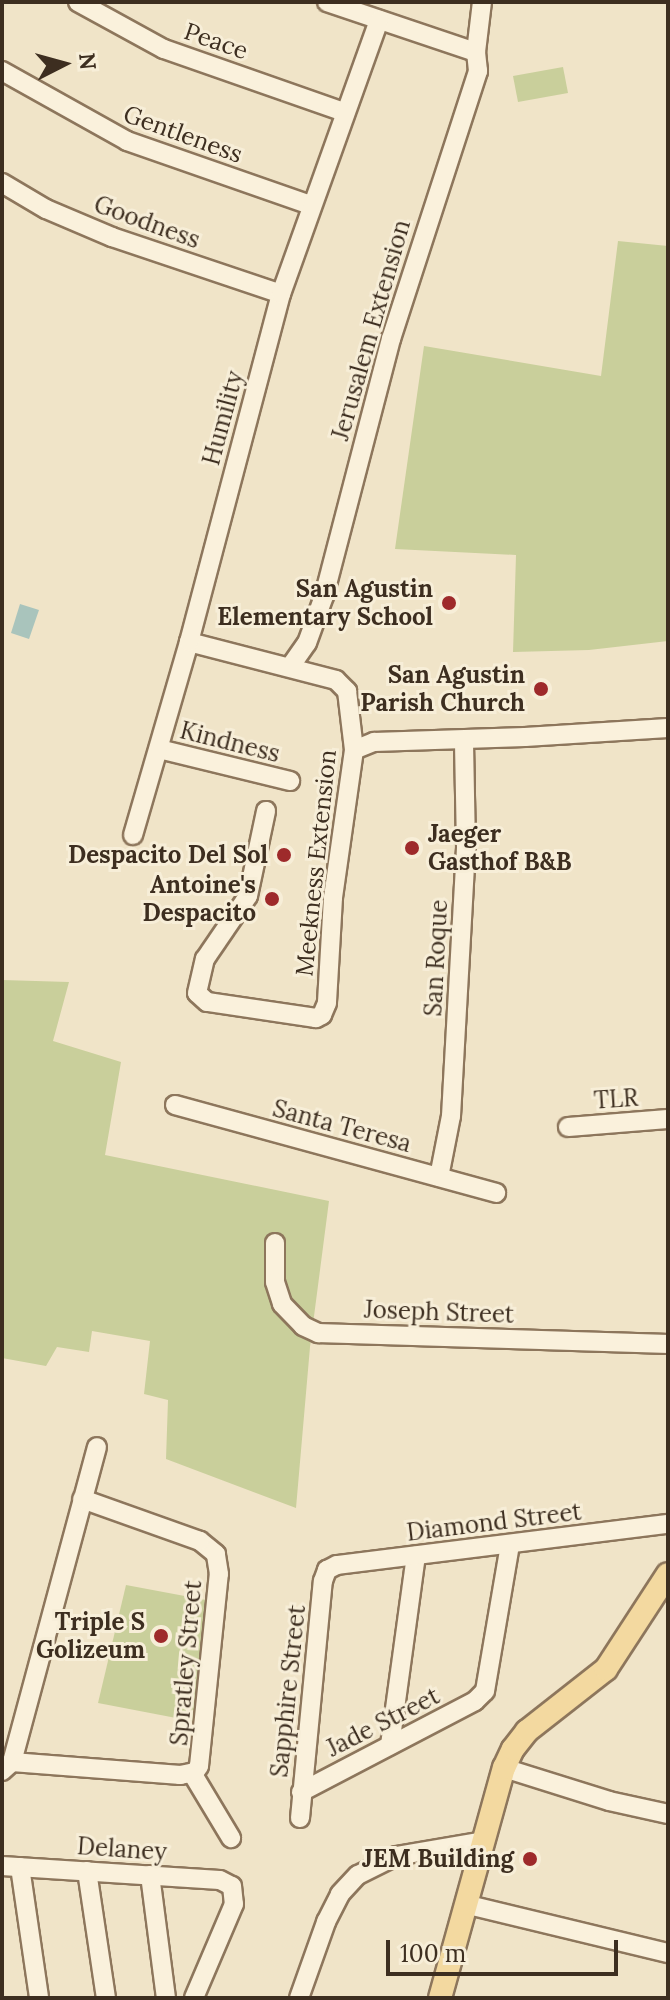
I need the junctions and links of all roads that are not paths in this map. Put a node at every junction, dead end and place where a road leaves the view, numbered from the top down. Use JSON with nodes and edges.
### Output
{"nodes":[{"id":1,"x":78,"y":2,"type":"edge"},
{"id":2,"x":327,"y":2,"type":"edge"},
{"id":3,"x":482,"y":2,"type":"edge"},
{"id":4,"x":379,"y":20,"type":"junction"},
{"id":5,"x":476,"y":52,"type":"junction"},
{"id":6,"x":2,"y":71,"type":"edge"},
{"id":7,"x":344,"y":112,"type":"junction"},
{"id":8,"x":2,"y":183,"type":"edge"},
{"id":9,"x":311,"y":205,"type":"junction"},
{"id":10,"x":281,"y":294,"type":"junction"},
{"id":11,"x":189,"y":642,"type":"junction"},
{"id":12,"x":290,"y":667,"type":"junction"},
{"id":13,"x":668,"y":728,"type":"edge"},
{"id":14,"x":464,"y":740,"type":"junction"},
{"id":15,"x":159,"y":749,"type":"junction"},
{"id":16,"x":354,"y":750,"type":"junction"},
{"id":17,"x":290,"y":781,"type":"dead end"},
{"id":18,"x":266,"y":811,"type":"dead end"},
{"id":19,"x":133,"y":835,"type":"dead end"},
{"id":20,"x":175,"y":1105,"type":"dead end"},
{"id":21,"x":668,"y":1119,"type":"edge"},
{"id":22,"x":568,"y":1127,"type":"dead end"},
{"id":23,"x":439,"y":1177,"type":"junction"},
{"id":24,"x":496,"y":1193,"type":"dead end"},
{"id":25,"x":275,"y":1243,"type":"dead end"},
{"id":26,"x":668,"y":1344,"type":"edge"},
{"id":27,"x":97,"y":1447,"type":"dead end"},
{"id":28,"x":82,"y":1499,"type":"junction"},
{"id":29,"x":668,"y":1524,"type":"edge"},
{"id":30,"x":510,"y":1545,"type":"junction"},
{"id":31,"x":416,"y":1556,"type":"junction"},
{"id":32,"x":327,"y":1570,"type":"joint"},
{"id":33,"x":668,"y":1574,"type":"edge"},
{"id":34,"x":390,"y":1745,"type":"junction"},
{"id":35,"x":7,"y":1766,"type":"edge"},
{"id":36,"x":504,"y":1768,"type":"junction"},
{"id":37,"x":192,"y":1773,"type":"junction"},
{"id":38,"x":301,"y":1792,"type":"junction"},
{"id":39,"x":668,"y":1814,"type":"edge"},
{"id":40,"x":300,"y":1818,"type":"dead end"},
{"id":41,"x":231,"y":1838,"type":"dead end"},
{"id":42,"x":484,"y":1841,"type":"junction"},
{"id":43,"x":11,"y":1866,"type":"edge"},
{"id":44,"x":87,"y":1871,"type":"junction"},
{"id":45,"x":150,"y":1875,"type":"junction"},
{"id":46,"x":465,"y":1904,"type":"junction"},
{"id":47,"x":668,"y":1953,"type":"edge"},
{"id":48,"x":39,"y":1998,"type":"edge"},
{"id":49,"x":106,"y":1998,"type":"edge"},
{"id":50,"x":166,"y":1998,"type":"edge"},
{"id":51,"x":194,"y":1998,"type":"edge"},
{"id":52,"x":299,"y":1998,"type":"edge"},
{"id":53,"x":440,"y":1998,"type":"edge"}],
"edges":[{"from":1,"to":7,"type":"street","name":"Peace"},
{"from":2,"to":4,"type":"street"},
{"from":3,"to":5,"type":"street","name":"Jerusalem Extension"},
{"from":4,"to":5,"type":"street"},
{"from":4,"to":7,"type":"street","name":"Humility"},
{"from":5,"to":12,"type":"street","name":"Jerusalem Extension"},
{"from":6,"to":9,"type":"street","name":"Gentleness"},
{"from":7,"to":9,"type":"street","name":"Humility"},
{"from":8,"to":10,"type":"street","name":"Goodness"},
{"from":9,"to":10,"type":"street","name":"Humility"},
{"from":10,"to":11,"type":"street","name":"Humility"},
{"from":11,"to":12,"type":"street","name":"Meekness Extension"},
{"from":11,"to":15,"type":"street","name":"Humility"},
{"from":12,"to":16,"type":"street","name":"Meekness Extension"},
{"from":13,"to":14,"type":"street"},
{"from":14,"to":16,"type":"street"},
{"from":14,"to":23,"type":"street","name":"San Roque"},
{"from":15,"to":17,"type":"street","name":"Kindness"},
{"from":15,"to":19,"type":"street","name":"Humility"},
{"from":16,"to":18,"type":"street","name":"Meekness Extension"},
{"from":20,"to":23,"type":"street","name":"Santa Teresa"},
{"from":21,"to":22,"type":"street","name":"TLR"},
{"from":23,"to":24,"type":"street","name":"Santa Teresa"},
{"from":25,"to":26,"type":"street","name":"Joseph Street"},
{"from":27,"to":28,"type":"street"},
{"from":28,"to":35,"type":"street"},
{"from":28,"to":37,"type":"street","name":"Spratley Street"},
{"from":29,"to":30,"type":"street","name":"Diamond Street"},
{"from":30,"to":31,"type":"street","name":"Diamond Street"},
{"from":30,"to":34,"type":"street","name":"Jade Street"},
{"from":31,"to":32,"type":"street","name":"Diamond Street"},
{"from":31,"to":34,"type":"street"},
{"from":32,"to":38,"type":"street","name":"Sapphire Street"},
{"from":33,"to":36,"type":"main road"},
{"from":34,"to":38,"type":"street","name":"Jade Street"},
{"from":35,"to":37,"type":"street","name":"Spratley Street"},
{"from":36,"to":39,"type":"street"},
{"from":36,"to":42,"type":"main road"},
{"from":37,"to":41,"type":"street"},
{"from":38,"to":40,"type":"street","name":"Sapphire Street"},
{"from":42,"to":46,"type":"main road"},
{"from":42,"to":52,"type":"street"},
{"from":43,"to":44,"type":"street","name":"Delaney"},
{"from":43,"to":48,"type":"street"},
{"from":44,"to":45,"type":"street","name":"Delaney"},
{"from":44,"to":49,"type":"street"},
{"from":45,"to":50,"type":"street"},
{"from":45,"to":51,"type":"street","name":"Delaney"},
{"from":46,"to":47,"type":"street"},
{"from":46,"to":53,"type":"main road"}]}
